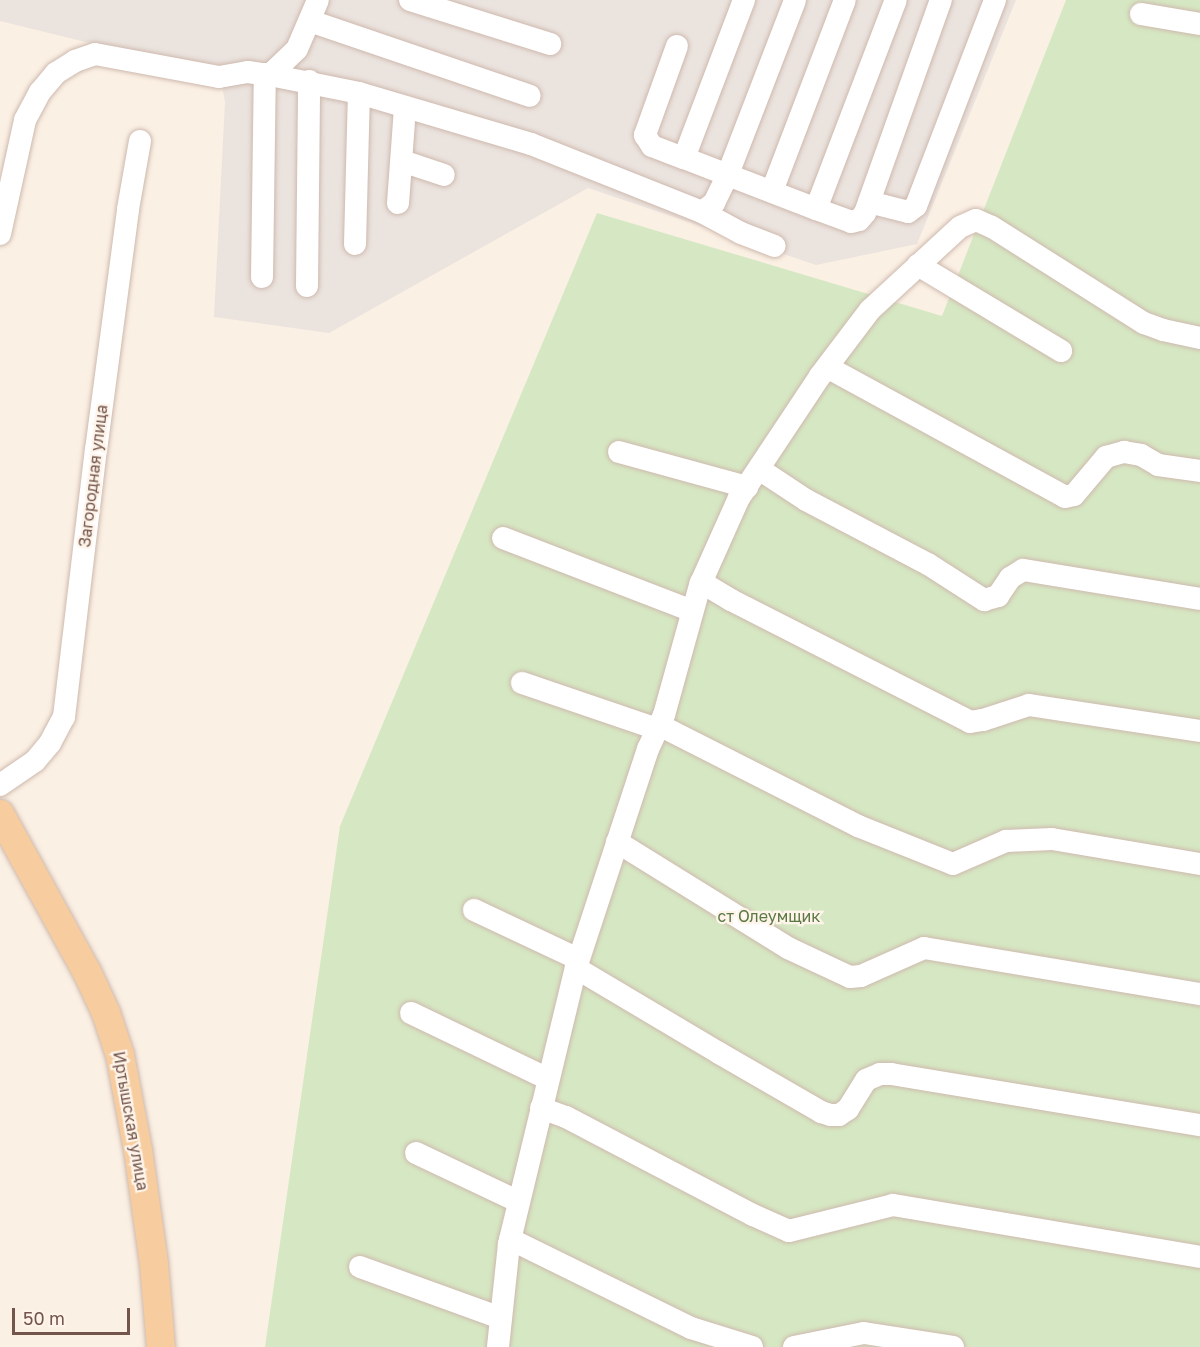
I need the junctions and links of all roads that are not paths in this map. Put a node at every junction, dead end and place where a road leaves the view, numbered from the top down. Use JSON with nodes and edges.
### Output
{"nodes":[{"id":1,"x":318,"y":0,"type":"edge"},
{"id":2,"x":410,"y":0,"type":"edge"},
{"id":3,"x":744,"y":0,"type":"edge"},
{"id":4,"x":795,"y":0,"type":"edge"},
{"id":5,"x":845,"y":0,"type":"edge"},
{"id":6,"x":896,"y":0,"type":"edge"},
{"id":7,"x":941,"y":0,"type":"edge"},
{"id":8,"x":995,"y":0,"type":"edge"},
{"id":9,"x":1141,"y":14,"type":"dead end"},
{"id":10,"x":310,"y":21,"type":"junction"},
{"id":11,"x":1200,"y":24,"type":"edge"},
{"id":12,"x":550,"y":44,"type":"dead end"},
{"id":13,"x":676,"y":46,"type":"dead end"},
{"id":14,"x":267,"y":74,"type":"junction"},
{"id":15,"x":309,"y":81,"type":"junction"},
{"id":16,"x":359,"y":93,"type":"junction"},
{"id":17,"x":530,"y":96,"type":"dead end"},
{"id":18,"x":405,"y":107,"type":"junction"},
{"id":19,"x":140,"y":141,"type":"dead end"},
{"id":20,"x":684,"y":158,"type":"junction"},
{"id":21,"x":402,"y":161,"type":"junction"},
{"id":22,"x":728,"y":174,"type":"junction"},
{"id":23,"x":444,"y":175,"type":"dead end"},
{"id":24,"x":772,"y":190,"type":"junction"},
{"id":25,"x":869,"y":202,"type":"junction"},
{"id":26,"x":399,"y":203,"type":"dead end"},
{"id":27,"x":816,"y":208,"type":"junction"},
{"id":28,"x":702,"y":212,"type":"junction"},
{"id":29,"x":0,"y":234,"type":"edge"},
{"id":30,"x":356,"y":244,"type":"dead end"},
{"id":31,"x":775,"y":246,"type":"dead end"},
{"id":32,"x":918,"y":266,"type":"junction"},
{"id":33,"x":262,"y":277,"type":"dead end"},
{"id":34,"x":307,"y":286,"type":"dead end"},
{"id":35,"x":1200,"y":338,"type":"edge"},
{"id":36,"x":1061,"y":351,"type":"dead end"},
{"id":37,"x":827,"y":367,"type":"junction"},
{"id":38,"x":619,"y":452,"type":"dead end"},
{"id":39,"x":1200,"y":471,"type":"edge"},
{"id":40,"x":753,"y":478,"type":"junction"},
{"id":41,"x":503,"y":538,"type":"dead end"},
{"id":42,"x":701,"y":582,"type":"junction"},
{"id":43,"x":1200,"y":599,"type":"edge"},
{"id":44,"x":692,"y":611,"type":"junction"},
{"id":45,"x":522,"y":683,"type":"dead end"},
{"id":46,"x":658,"y":727,"type":"junction"},
{"id":47,"x":1200,"y":731,"type":"edge"},
{"id":48,"x":0,"y":785,"type":"edge"},
{"id":49,"x":0,"y":814,"type":"edge"},
{"id":50,"x":617,"y":842,"type":"junction"},
{"id":51,"x":1200,"y":864,"type":"edge"},
{"id":52,"x":474,"y":910,"type":"dead end"},
{"id":53,"x":577,"y":963,"type":"junction"},
{"id":54,"x":1200,"y":994,"type":"edge"},
{"id":55,"x":411,"y":1013,"type":"dead end"},
{"id":56,"x":548,"y":1079,"type":"junction"},
{"id":57,"x":541,"y":1108,"type":"junction"},
{"id":58,"x":1200,"y":1125,"type":"edge"},
{"id":59,"x":416,"y":1153,"type":"dead end"},
{"id":60,"x":519,"y":1202,"type":"junction"},
{"id":61,"x":510,"y":1239,"type":"junction"},
{"id":62,"x":1200,"y":1257,"type":"edge"},
{"id":63,"x":360,"y":1267,"type":"dead end"},
{"id":64,"x":501,"y":1318,"type":"junction"},
{"id":65,"x":161,"y":1347,"type":"edge"},
{"id":66,"x":498,"y":1347,"type":"edge"},
{"id":67,"x":752,"y":1347,"type":"edge"},
{"id":68,"x":794,"y":1347,"type":"edge"},
{"id":69,"x":953,"y":1347,"type":"edge"}],
"edges":[{"from":1,"to":10,"type":"street"},
{"from":2,"to":12,"type":"street"},
{"from":3,"to":20,"type":"street"},
{"from":4,"to":22,"type":"street"},
{"from":5,"to":24,"type":"street"},
{"from":6,"to":27,"type":"street"},
{"from":7,"to":25,"type":"street"},
{"from":8,"to":25,"type":"street"},
{"from":9,"to":11,"type":"street"},
{"from":10,"to":14,"type":"street"},
{"from":10,"to":17,"type":"street"},
{"from":13,"to":20,"type":"street"},
{"from":14,"to":15,"type":"street"},
{"from":14,"to":29,"type":"street"},
{"from":14,"to":33,"type":"street"},
{"from":15,"to":16,"type":"street"},
{"from":15,"to":34,"type":"street"},
{"from":16,"to":18,"type":"street"},
{"from":16,"to":30,"type":"street"},
{"from":18,"to":21,"type":"street"},
{"from":18,"to":28,"type":"street"},
{"from":19,"to":48,"type":"street","name":"Загородная улица"},
{"from":20,"to":22,"type":"street"},
{"from":21,"to":23,"type":"street"},
{"from":21,"to":26,"type":"street"},
{"from":22,"to":24,"type":"street"},
{"from":22,"to":28,"type":"street"},
{"from":24,"to":27,"type":"street"},
{"from":25,"to":27,"type":"street"},
{"from":28,"to":31,"type":"street"},
{"from":32,"to":35,"type":"street"},
{"from":32,"to":36,"type":"street"},
{"from":32,"to":37,"type":"street"},
{"from":37,"to":39,"type":"street"},
{"from":37,"to":40,"type":"street"},
{"from":38,"to":40,"type":"street"},
{"from":40,"to":42,"type":"street"},
{"from":40,"to":43,"type":"street"},
{"from":41,"to":44,"type":"street"},
{"from":42,"to":44,"type":"street"},
{"from":42,"to":47,"type":"street"},
{"from":44,"to":46,"type":"street"},
{"from":45,"to":46,"type":"street"},
{"from":46,"to":50,"type":"street"},
{"from":46,"to":51,"type":"street"},
{"from":49,"to":65,"type":"main road","name":"Иртышская улица"},
{"from":50,"to":53,"type":"street"},
{"from":50,"to":54,"type":"street"},
{"from":52,"to":53,"type":"street"},
{"from":53,"to":56,"type":"street"},
{"from":53,"to":58,"type":"street"},
{"from":55,"to":56,"type":"street"},
{"from":56,"to":57,"type":"street"},
{"from":57,"to":60,"type":"street"},
{"from":57,"to":62,"type":"street"},
{"from":59,"to":60,"type":"street"},
{"from":60,"to":61,"type":"street"},
{"from":61,"to":64,"type":"street"},
{"from":61,"to":67,"type":"street"},
{"from":63,"to":64,"type":"street"},
{"from":64,"to":66,"type":"street"},
{"from":68,"to":69,"type":"street"}]}
